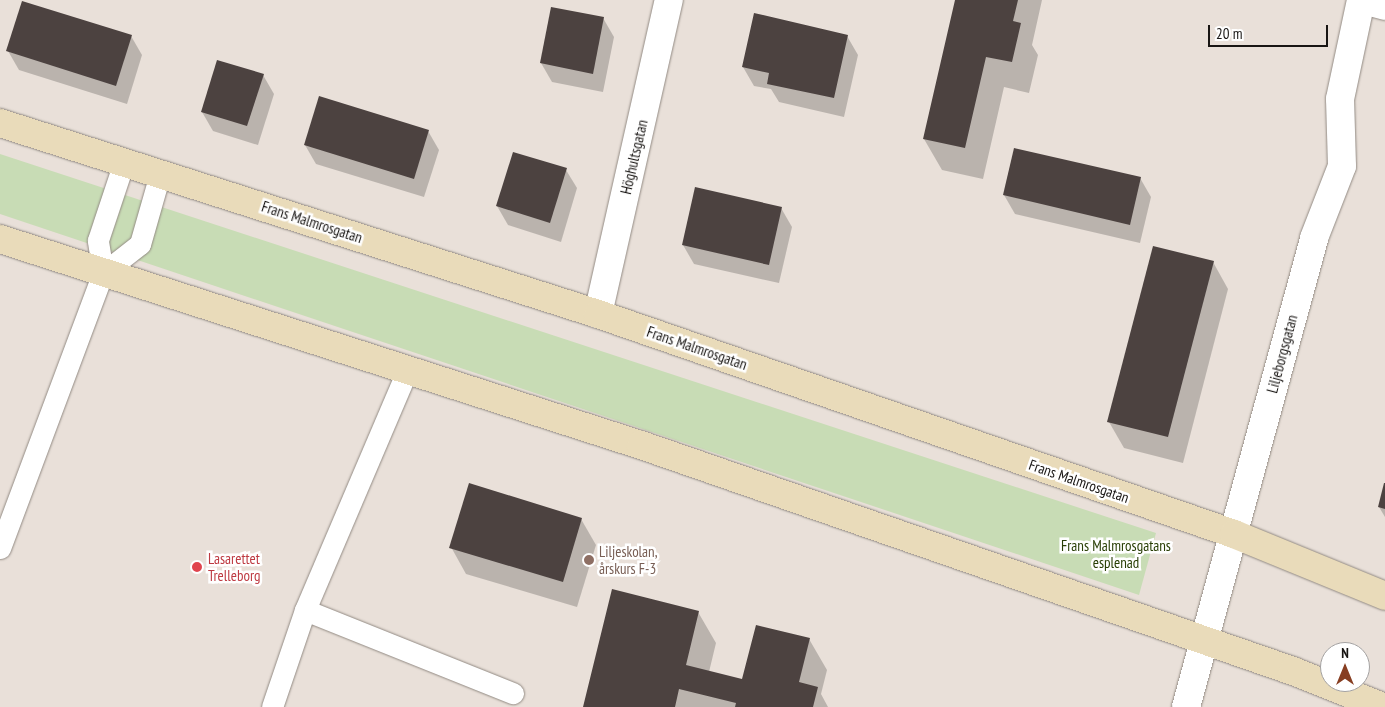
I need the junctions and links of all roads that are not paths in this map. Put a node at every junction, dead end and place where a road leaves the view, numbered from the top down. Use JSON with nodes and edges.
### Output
{"nodes":[{"id":1,"x":669,"y":0,"type":"edge"},
{"id":2,"x":1362,"y":0,"type":"edge"},
{"id":3,"x":1385,"y":6,"type":"edge"},
{"id":4,"x":0,"y":123,"type":"edge"},
{"id":5,"x":124,"y":162,"type":"junction"},
{"id":6,"x":160,"y":174,"type":"junction"},
{"id":7,"x":0,"y":239,"type":"edge"},
{"id":8,"x":103,"y":273,"type":"junction"},
{"id":9,"x":598,"y":314,"type":"junction"},
{"id":10,"x":408,"y":369,"type":"junction"},
{"id":11,"x":1234,"y":534,"type":"junction"},
{"id":12,"x":0,"y":548,"type":"edge"},
{"id":13,"x":1385,"y":596,"type":"edge"},
{"id":14,"x":305,"y":610,"type":"junction"},
{"id":15,"x":1204,"y":641,"type":"junction"},
{"id":16,"x":513,"y":693,"type":"dead end"},
{"id":17,"x":272,"y":707,"type":"edge"},
{"id":18,"x":1186,"y":707,"type":"edge"},
{"id":19,"x":1383,"y":707,"type":"edge"}],
"edges":[{"from":1,"to":9,"type":"street","name":"Höghultsgatan"},
{"from":2,"to":3,"type":"street"},
{"from":2,"to":11,"type":"street","name":"Liljeborgsgatan"},
{"from":4,"to":5,"type":"street","name":"Frans Malmrosgatan"},
{"from":5,"to":6,"type":"street","name":"Frans Malmrosgatan"},
{"from":5,"to":8,"type":"lane"},
{"from":6,"to":8,"type":"lane"},
{"from":6,"to":9,"type":"street","name":"Frans Malmrosgatan"},
{"from":7,"to":8,"type":"street"},
{"from":8,"to":10,"type":"street"},
{"from":8,"to":12,"type":"lane"},
{"from":9,"to":11,"type":"street","name":"Frans Malmrosgatan"},
{"from":10,"to":14,"type":"lane"},
{"from":10,"to":15,"type":"street"},
{"from":11,"to":13,"type":"street","name":"Frans Malmrosgatan"},
{"from":11,"to":15,"type":"street","name":"Liljeborgsgatan"},
{"from":14,"to":16,"type":"lane"},
{"from":14,"to":17,"type":"lane"},
{"from":15,"to":18,"type":"street","name":"Liljeborgsgatan"},
{"from":15,"to":19,"type":"street"}]}
